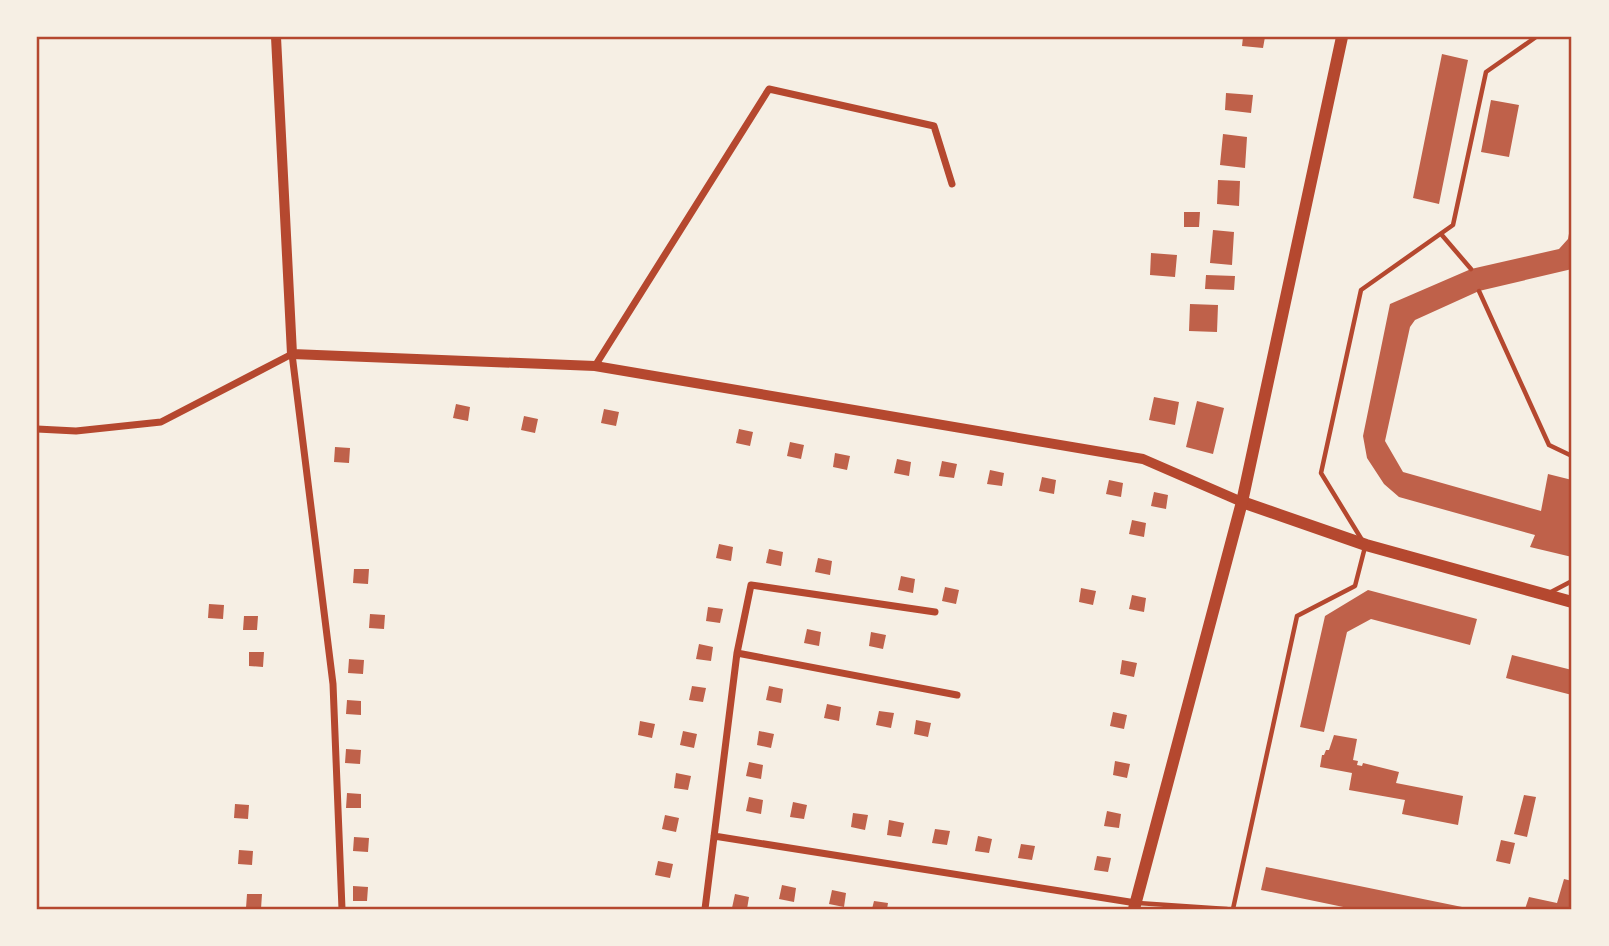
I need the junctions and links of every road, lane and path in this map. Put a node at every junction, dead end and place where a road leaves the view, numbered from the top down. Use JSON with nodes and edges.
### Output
{"nodes":[{"id":1,"x":276,"y":37,"type":"edge"},
{"id":2,"x":1342,"y":37,"type":"edge"},
{"id":3,"x":1349,"y":37,"type":"edge"},
{"id":4,"x":1536,"y":37,"type":"edge"},
{"id":5,"x":1339,"y":54,"type":"junction"},
{"id":6,"x":952,"y":184,"type":"dead end"},
{"id":7,"x":1441,"y":234,"type":"junction"},
{"id":8,"x":1471,"y":269,"type":"dead end"},
{"id":9,"x":1479,"y":291,"type":"dead end"},
{"id":10,"x":292,"y":354,"type":"junction"},
{"id":11,"x":595,"y":366,"type":"junction"},
{"id":12,"x":37,"y":429,"type":"edge"},
{"id":13,"x":1572,"y":456,"type":"edge"},
{"id":14,"x":1242,"y":502,"type":"junction"},
{"id":15,"x":1366,"y":545,"type":"junction"},
{"id":16,"x":1572,"y":581,"type":"edge"},
{"id":17,"x":1546,"y":595,"type":"junction"},
{"id":18,"x":1572,"y":602,"type":"edge"},
{"id":19,"x":935,"y":611,"type":"dead end"},
{"id":20,"x":737,"y":653,"type":"junction"},
{"id":21,"x":957,"y":695,"type":"dead end"},
{"id":22,"x":714,"y":836,"type":"junction"},
{"id":23,"x":1135,"y":906,"type":"edge"},
{"id":24,"x":342,"y":909,"type":"edge"},
{"id":25,"x":705,"y":909,"type":"edge"},
{"id":26,"x":1227,"y":909,"type":"edge"},
{"id":27,"x":1233,"y":909,"type":"edge"}],
"edges":[{"from":1,"to":10,"type":"street"},
{"from":2,"to":5,"type":"main road"},
{"from":3,"to":5,"type":"lane"},
{"from":4,"to":7,"type":"lane"},
{"from":5,"to":14,"type":"main road"},
{"from":6,"to":11,"type":"street"},
{"from":7,"to":8,"type":"lane"},
{"from":7,"to":15,"type":"lane"},
{"from":9,"to":13,"type":"lane"},
{"from":10,"to":11,"type":"street"},
{"from":10,"to":12,"type":"street"},
{"from":10,"to":24,"type":"street"},
{"from":11,"to":14,"type":"street"},
{"from":14,"to":15,"type":"main road"},
{"from":14,"to":23,"type":"main road"},
{"from":15,"to":17,"type":"main road"},
{"from":15,"to":27,"type":"lane"},
{"from":16,"to":17,"type":"lane"},
{"from":17,"to":18,"type":"main road"},
{"from":19,"to":20,"type":"street"},
{"from":20,"to":21,"type":"street"},
{"from":20,"to":22,"type":"street"},
{"from":22,"to":23,"type":"street"},
{"from":22,"to":25,"type":"street"},
{"from":23,"to":26,"type":"lane"}]}
